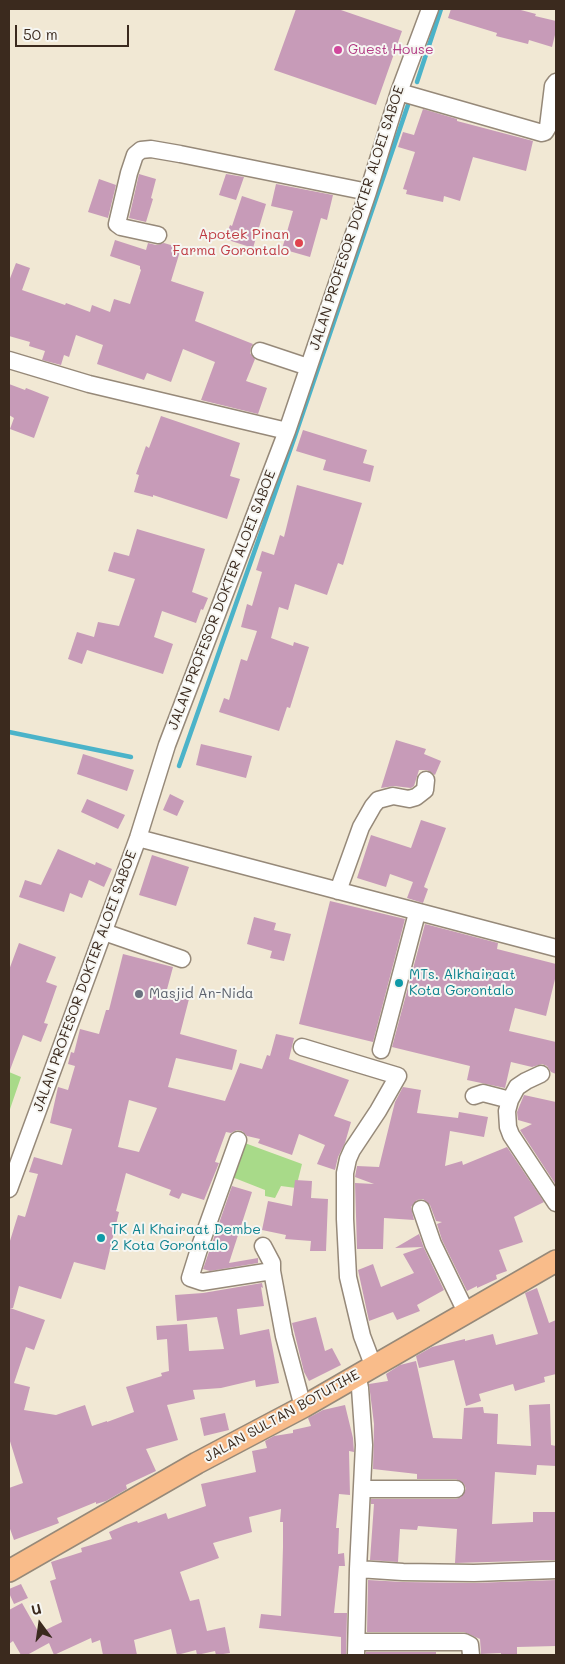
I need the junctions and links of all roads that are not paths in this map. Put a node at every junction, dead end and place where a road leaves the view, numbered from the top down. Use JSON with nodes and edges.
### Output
{"nodes":[{"id":1,"x":430,"y":9,"type":"edge"},
{"id":2,"x":556,"y":82,"type":"edge"},
{"id":3,"x":398,"y":92,"type":"junction"},
{"id":4,"x":368,"y":192,"type":"junction"},
{"id":5,"x":158,"y":235,"type":"dead end"},
{"id":6,"x":260,"y":351,"type":"dead end"},
{"id":7,"x":9,"y":360,"type":"edge"},
{"id":8,"x":308,"y":367,"type":"junction"},
{"id":9,"x":287,"y":430,"type":"junction"},
{"id":10,"x":426,"y":780,"type":"dead end"},
{"id":11,"x":138,"y":838,"type":"junction"},
{"id":12,"x":338,"y":891,"type":"junction"},
{"id":13,"x":417,"y":913,"type":"junction"},
{"id":14,"x":104,"y":932,"type":"junction"},
{"id":15,"x":556,"y":948,"type":"edge"},
{"id":16,"x":182,"y":959,"type":"dead end"},
{"id":17,"x":302,"y":1047,"type":"dead end"},
{"id":18,"x":380,"y":1050,"type":"dead end"},
{"id":19,"x":541,"y":1074,"type":"dead end"},
{"id":20,"x":474,"y":1096,"type":"dead end"},
{"id":21,"x":510,"y":1100,"type":"junction"},
{"id":22,"x":238,"y":1140,"type":"dead end"},
{"id":23,"x":9,"y":1189,"type":"edge"},
{"id":24,"x":556,"y":1202,"type":"edge"},
{"id":25,"x":421,"y":1209,"type":"dead end"},
{"id":26,"x":264,"y":1246,"type":"dead end"},
{"id":27,"x":556,"y":1261,"type":"edge"},
{"id":28,"x":272,"y":1271,"type":"junction"},
{"id":29,"x":466,"y":1312,"type":"junction"},
{"id":30,"x":365,"y":1370,"type":"junction"},
{"id":31,"x":303,"y":1407,"type":"junction"},
{"id":32,"x":362,"y":1489,"type":"junction"},
{"id":33,"x":456,"y":1489,"type":"dead end"},
{"id":34,"x":358,"y":1569,"type":"junction"},
{"id":35,"x":556,"y":1570,"type":"edge"},
{"id":36,"x":9,"y":1571,"type":"edge"},
{"id":37,"x":356,"y":1649,"type":"edge"},
{"id":38,"x":471,"y":1655,"type":"edge"}],
"edges":[{"from":1,"to":3,"type":"street","name":"JALAN PROFESOR DOKTER ALOEI SABOE"},
{"from":2,"to":3,"type":"street"},
{"from":3,"to":4,"type":"street","name":"JALAN PROFESOR DOKTER ALOEI SABOE"},
{"from":4,"to":5,"type":"street"},
{"from":4,"to":8,"type":"street","name":"JALAN PROFESOR DOKTER ALOEI SABOE"},
{"from":6,"to":8,"type":"street"},
{"from":7,"to":9,"type":"street"},
{"from":8,"to":9,"type":"street","name":"JALAN PROFESOR DOKTER ALOEI SABOE"},
{"from":9,"to":11,"type":"street","name":"JALAN PROFESOR DOKTER ALOEI SABOE"},
{"from":10,"to":12,"type":"street"},
{"from":11,"to":12,"type":"street"},
{"from":11,"to":14,"type":"street","name":"JALAN PROFESOR DOKTER ALOEI SABOE"},
{"from":12,"to":13,"type":"street"},
{"from":13,"to":15,"type":"street"},
{"from":13,"to":18,"type":"street"},
{"from":14,"to":16,"type":"street"},
{"from":14,"to":23,"type":"street","name":"JALAN PROFESOR DOKTER ALOEI SABOE"},
{"from":17,"to":30,"type":"street"},
{"from":19,"to":21,"type":"street"},
{"from":20,"to":21,"type":"street"},
{"from":21,"to":24,"type":"street"},
{"from":22,"to":28,"type":"street"},
{"from":25,"to":29,"type":"street"},
{"from":26,"to":28,"type":"street"},
{"from":27,"to":29,"type":"main road","name":"JALAN SULTAN BOTUTIHE"},
{"from":28,"to":31,"type":"street"},
{"from":29,"to":30,"type":"main road","name":"JALAN SULTAN BOTUTIHE"},
{"from":30,"to":31,"type":"main road","name":"JALAN SULTAN BOTUTIHE"},
{"from":30,"to":32,"type":"street"},
{"from":31,"to":36,"type":"main road","name":"JALAN SULTAN BOTUTIHE"},
{"from":32,"to":33,"type":"street"},
{"from":32,"to":34,"type":"street"},
{"from":34,"to":35,"type":"street"},
{"from":34,"to":37,"type":"street"},
{"from":37,"to":38,"type":"street"}]}
